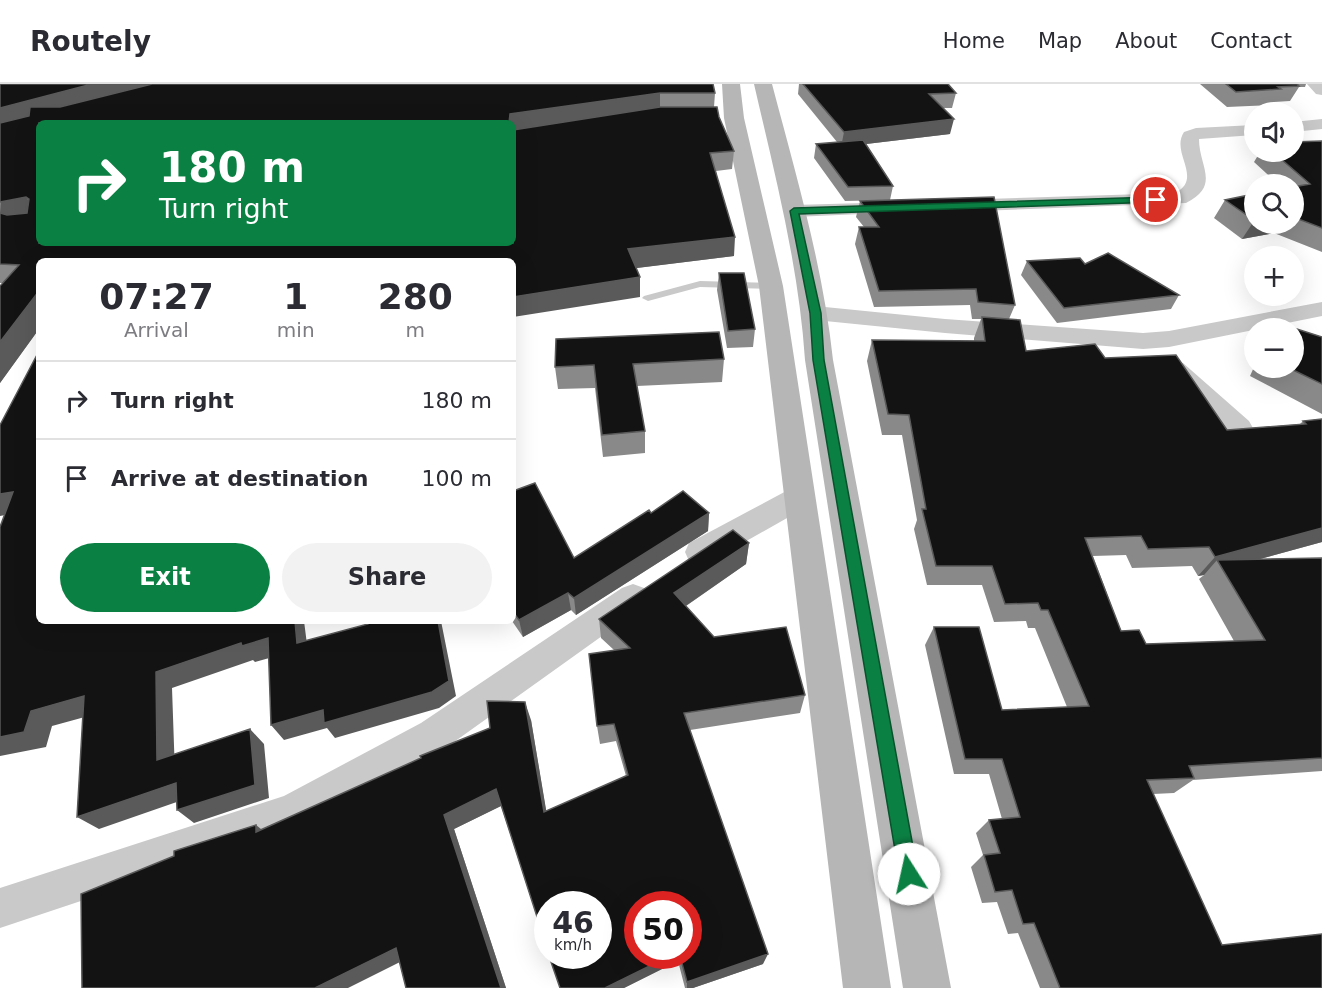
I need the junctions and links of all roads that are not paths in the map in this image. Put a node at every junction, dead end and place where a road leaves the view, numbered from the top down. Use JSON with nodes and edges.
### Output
{"nodes":[{"id":1,"x":731,"y":84,"type":"edge"},
{"id":2,"x":763,"y":84,"type":"edge"},
{"id":3,"x":1315,"y":84,"type":"edge"},
{"id":4,"x":1322,"y":90,"type":"edge"},
{"id":5,"x":1322,"y":124,"type":"edge"},
{"id":6,"x":1304,"y":126,"type":"edge"},
{"id":7,"x":1244,"y":131,"type":"edge"},
{"id":8,"x":794,"y":211,"type":"junction"},
{"id":9,"x":771,"y":286,"type":"junction"},
{"id":10,"x":648,"y":298,"type":"dead end"},
{"id":11,"x":1322,"y":309,"type":"edge"},
{"id":12,"x":815,"y":313,"type":"junction"},
{"id":13,"x":1143,"y":340,"type":"junction"},
{"id":14,"x":1239,"y":428,"type":"edge"},
{"id":15,"x":800,"y":496,"type":"junction"},
{"id":16,"x":0,"y":908,"type":"edge"},
{"id":17,"x":867,"y":988,"type":"edge"},
{"id":18,"x":927,"y":988,"type":"edge"}],
"edges":[{"from":1,"to":9,"type":"main road"},
{"from":2,"to":8,"type":"main road"},
{"from":3,"to":4,"type":"street"},
{"from":5,"to":6,"type":"street"},
{"from":7,"to":8,"type":"street"},
{"from":8,"to":12,"type":"main road"},
{"from":9,"to":10,"type":"lane"},
{"from":9,"to":15,"type":"main road"},
{"from":11,"to":13,"type":"street"},
{"from":12,"to":13,"type":"street"},
{"from":12,"to":18,"type":"main road"},
{"from":13,"to":14,"type":"street"},
{"from":15,"to":16,"type":"street"},
{"from":15,"to":17,"type":"main road"}]}
